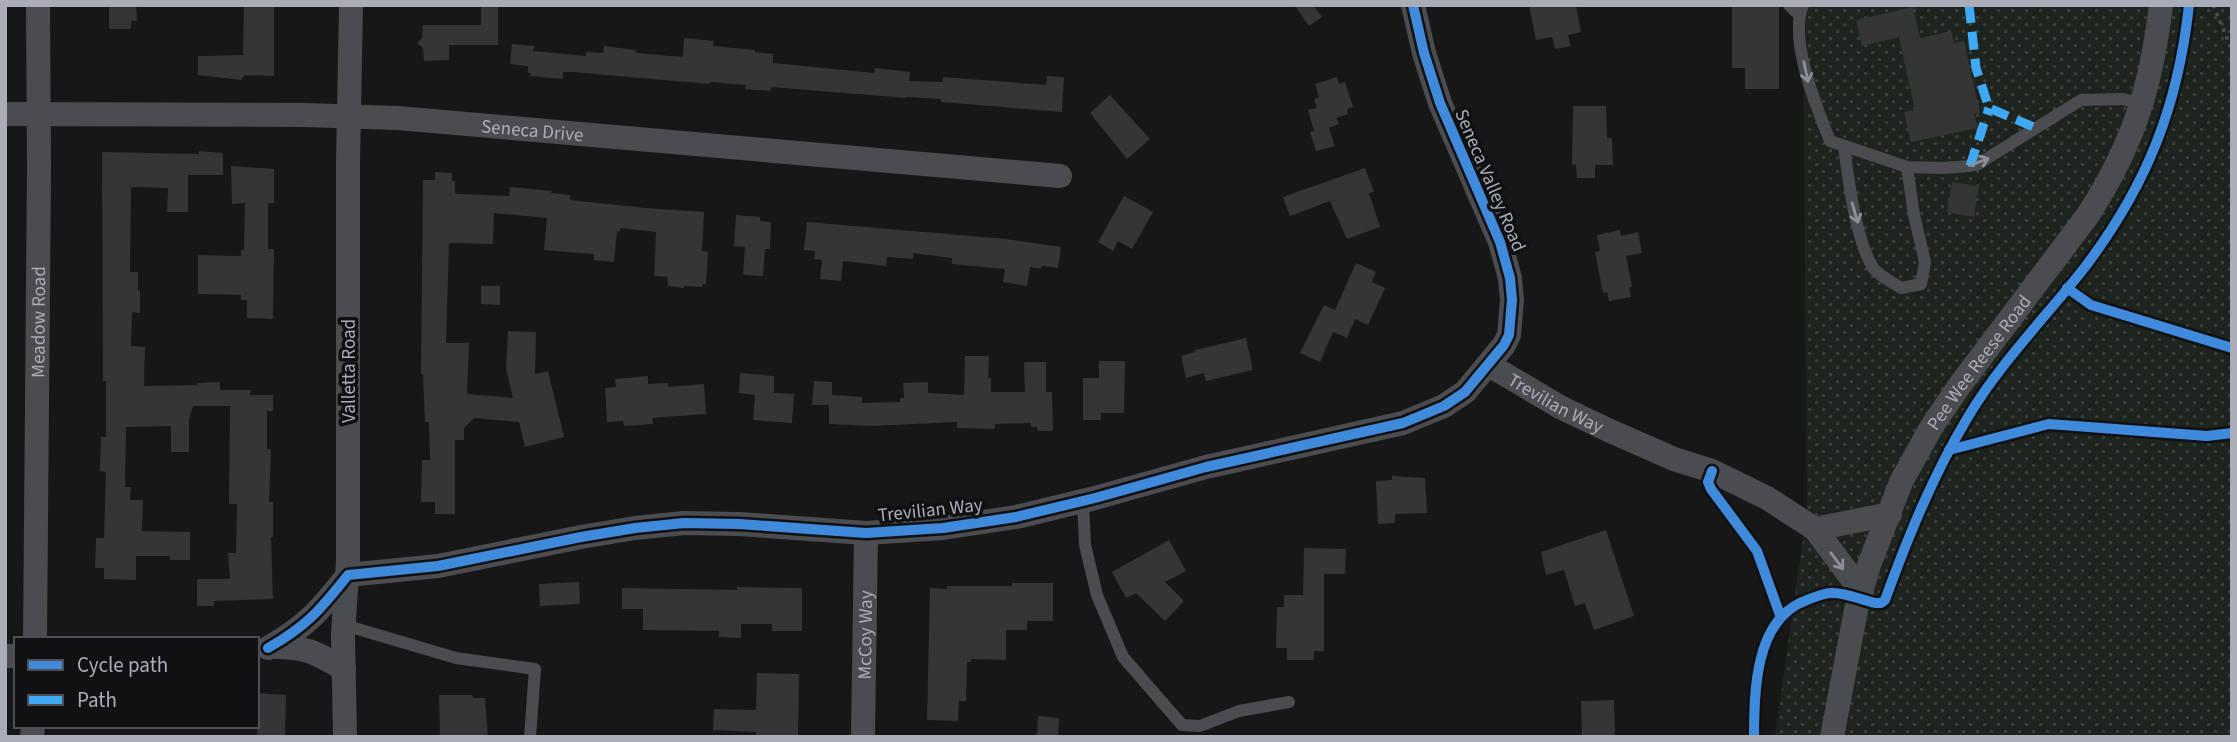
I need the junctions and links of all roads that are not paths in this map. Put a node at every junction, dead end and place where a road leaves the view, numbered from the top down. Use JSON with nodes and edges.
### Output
{"nodes":[{"id":1,"x":38,"y":5,"type":"edge"},
{"id":2,"x":351,"y":5,"type":"edge"},
{"id":3,"x":1413,"y":5,"type":"edge"},
{"id":4,"x":1788,"y":5,"type":"edge"},
{"id":5,"x":2161,"y":5,"type":"edge"},
{"id":6,"x":1801,"y":10,"type":"edge"},
{"id":7,"x":2142,"y":104,"type":"junction"},
{"id":8,"x":5,"y":114,"type":"edge"},
{"id":9,"x":38,"y":114,"type":"junction"},
{"id":10,"x":349,"y":116,"type":"junction"},
{"id":11,"x":1844,"y":146,"type":"junction"},
{"id":12,"x":1907,"y":167,"type":"junction"},
{"id":13,"x":1060,"y":176,"type":"dead end"},
{"id":14,"x":1489,"y":365,"type":"junction"},
{"id":15,"x":1083,"y":501,"type":"junction"},
{"id":16,"x":1890,"y":514,"type":"junction"},
{"id":17,"x":1815,"y":529,"type":"junction"},
{"id":18,"x":866,"y":533,"type":"junction"},
{"id":19,"x":348,"y":575,"type":"junction"},
{"id":20,"x":1862,"y":592,"type":"junction"},
{"id":21,"x":344,"y":625,"type":"junction"},
{"id":22,"x":35,"y":637,"type":"edge"},
{"id":23,"x":263,"y":649,"type":"edge"},
{"id":24,"x":344,"y":669,"type":"junction"},
{"id":25,"x":1289,"y":702,"type":"dead end"},
{"id":26,"x":345,"y":737,"type":"edge"},
{"id":27,"x":530,"y":737,"type":"edge"},
{"id":28,"x":863,"y":737,"type":"edge"},
{"id":29,"x":1832,"y":737,"type":"edge"}],
"edges":[{"from":1,"to":9,"type":"street","name":"Meadow Road"},
{"from":2,"to":10,"type":"street","name":"Valletta Road"},
{"from":3,"to":14,"type":"street","name":"Seneca Valley Road"},
{"from":4,"to":6,"type":"lane"},
{"from":5,"to":7,"type":"street","name":"Pee Wee Reese Road"},
{"from":6,"to":11,"type":"lane","one_way":true},
{"from":12,"to":7,"type":"lane","one_way":true},
{"from":7,"to":16,"type":"street","name":"Pee Wee Reese Road"},
{"from":8,"to":9,"type":"street","name":"Seneca Drive"},
{"from":9,"to":10,"type":"street","name":"Seneca Drive"},
{"from":9,"to":22,"type":"street","name":"Meadow Road"},
{"from":10,"to":13,"type":"street","name":"Seneca Drive"},
{"from":10,"to":19,"type":"street","name":"Valletta Road"},
{"from":11,"to":12,"type":"lane"},
{"from":11,"to":12,"type":"lane","one_way":true},
{"from":14,"to":15,"type":"street","name":"Trevilian Way"},
{"from":14,"to":17,"type":"street","name":"Trevilian Way"},
{"from":15,"to":18,"type":"street","name":"Trevilian Way"},
{"from":15,"to":25,"type":"lane"},
{"from":16,"to":17,"type":"street"},
{"from":16,"to":20,"type":"street","name":"Pee Wee Reese Road"},
{"from":17,"to":20,"type":"street","name":"Trevilian Way","one_way":true},
{"from":18,"to":19,"type":"street","name":"Trevilian Way"},
{"from":18,"to":28,"type":"street","name":"McCoy Way"},
{"from":19,"to":21,"type":"street","name":"Valletta Road"},
{"from":19,"to":23,"type":"street"},
{"from":20,"to":29,"type":"street","name":"Pee Wee Reese Road"},
{"from":21,"to":24,"type":"street","name":"Valletta Road"},
{"from":21,"to":27,"type":"lane"},
{"from":23,"to":24,"type":"street"},
{"from":24,"to":26,"type":"street","name":"Valletta Road"}]}
